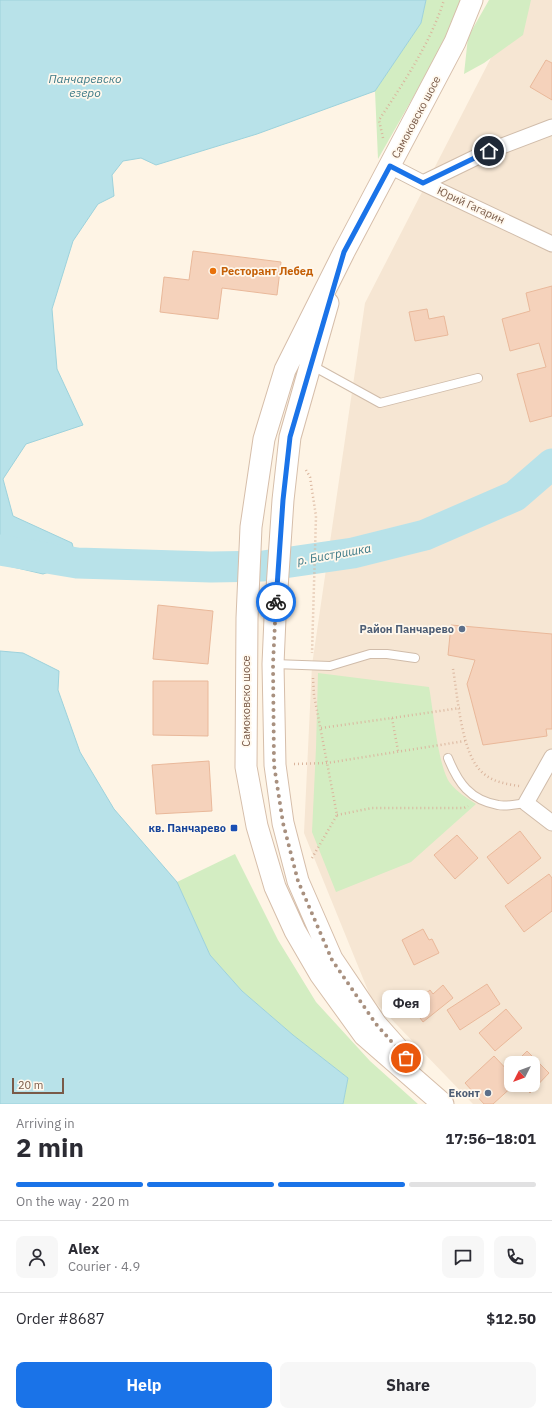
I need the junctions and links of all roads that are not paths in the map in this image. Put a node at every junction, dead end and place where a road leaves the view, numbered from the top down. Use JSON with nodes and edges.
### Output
{"nodes":[{"id":1,"x":472,"y":0,"type":"edge"},
{"id":2,"x":552,"y":127,"type":"edge"},
{"id":3,"x":390,"y":166,"type":"junction"},
{"id":4,"x":423,"y":183,"type":"junction"},
{"id":5,"x":552,"y":244,"type":"edge"},
{"id":6,"x":344,"y":252,"type":"junction"},
{"id":7,"x":311,"y":365,"type":"junction"},
{"id":8,"x":478,"y":378,"type":"dead end"},
{"id":9,"x":415,"y":658,"type":"dead end"},
{"id":10,"x":273,"y":664,"type":"junction"},
{"id":11,"x":552,"y":757,"type":"edge"},
{"id":12,"x":448,"y":758,"type":"dead end"},
{"id":13,"x":526,"y":803,"type":"junction"},
{"id":14,"x":552,"y":823,"type":"edge"},
{"id":15,"x":443,"y":1104,"type":"edge"},
{"id":16,"x":448,"y":1104,"type":"edge"}],
"edges":[{"from":1,"to":3,"type":"main road","name":"Самоковско шосе"},
{"from":2,"to":4,"type":"street"},
{"from":3,"to":4,"type":"street","name":"Юрий Гагарин"},
{"from":3,"to":6,"type":"main road","name":"Самоковско шосе"},
{"from":4,"to":5,"type":"street","name":"Юрий Гагарин"},
{"from":6,"to":7,"type":"main road","name":"Самоковско шосе"},
{"from":6,"to":15,"type":"main road","name":"Самоковско шосе"},
{"from":7,"to":8,"type":"lane"},
{"from":7,"to":10,"type":"main road","name":"Самоковско шосе"},
{"from":9,"to":10,"type":"lane"},
{"from":10,"to":16,"type":"main road","name":"Самоковско шосе"},
{"from":11,"to":13,"type":"street"},
{"from":12,"to":13,"type":"lane"},
{"from":13,"to":14,"type":"street"}]}
